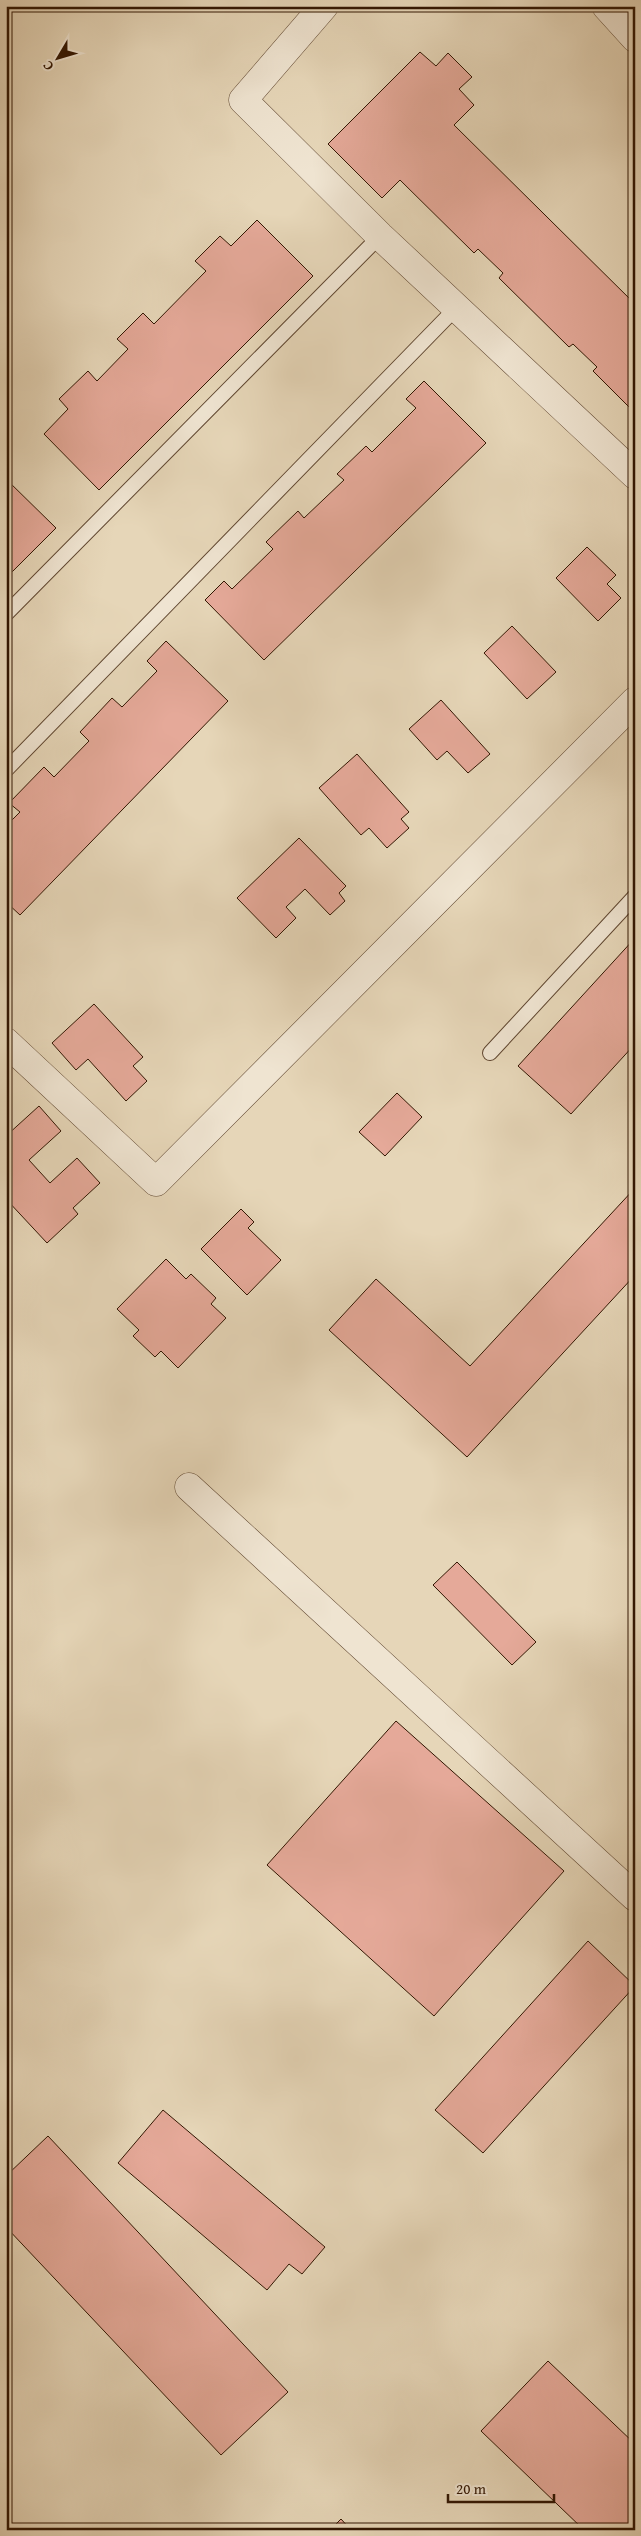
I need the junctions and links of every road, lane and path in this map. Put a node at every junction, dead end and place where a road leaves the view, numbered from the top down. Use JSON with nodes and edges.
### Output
{"nodes":[{"id":1,"x":324,"y":6,"type":"edge"},
{"id":2,"x":606,"y":6,"type":"edge"},
{"id":3,"x":635,"y":38,"type":"edge"},
{"id":4,"x":380,"y":236,"type":"junction"},
{"id":5,"x":458,"y":307,"type":"junction"},
{"id":6,"x":635,"y":475,"type":"edge"},
{"id":7,"x":6,"y":614,"type":"edge"},
{"id":8,"x":635,"y":701,"type":"edge"},
{"id":9,"x":6,"y":770,"type":"edge"},
{"id":10,"x":635,"y":896,"type":"edge"},
{"id":11,"x":6,"y":1042,"type":"edge"},
{"id":12,"x":490,"y":1052,"type":"dead end"},
{"id":13,"x":189,"y":1487,"type":"dead end"},
{"id":14,"x":635,"y":1897,"type":"edge"}],
"edges":[{"from":1,"to":4,"type":"street"},
{"from":2,"to":3,"type":"street"},
{"from":4,"to":5,"type":"street"},
{"from":4,"to":7,"type":"lane"},
{"from":5,"to":6,"type":"street"},
{"from":5,"to":9,"type":"lane"},
{"from":8,"to":11,"type":"street"},
{"from":10,"to":12,"type":"lane"},
{"from":13,"to":14,"type":"street"}]}
